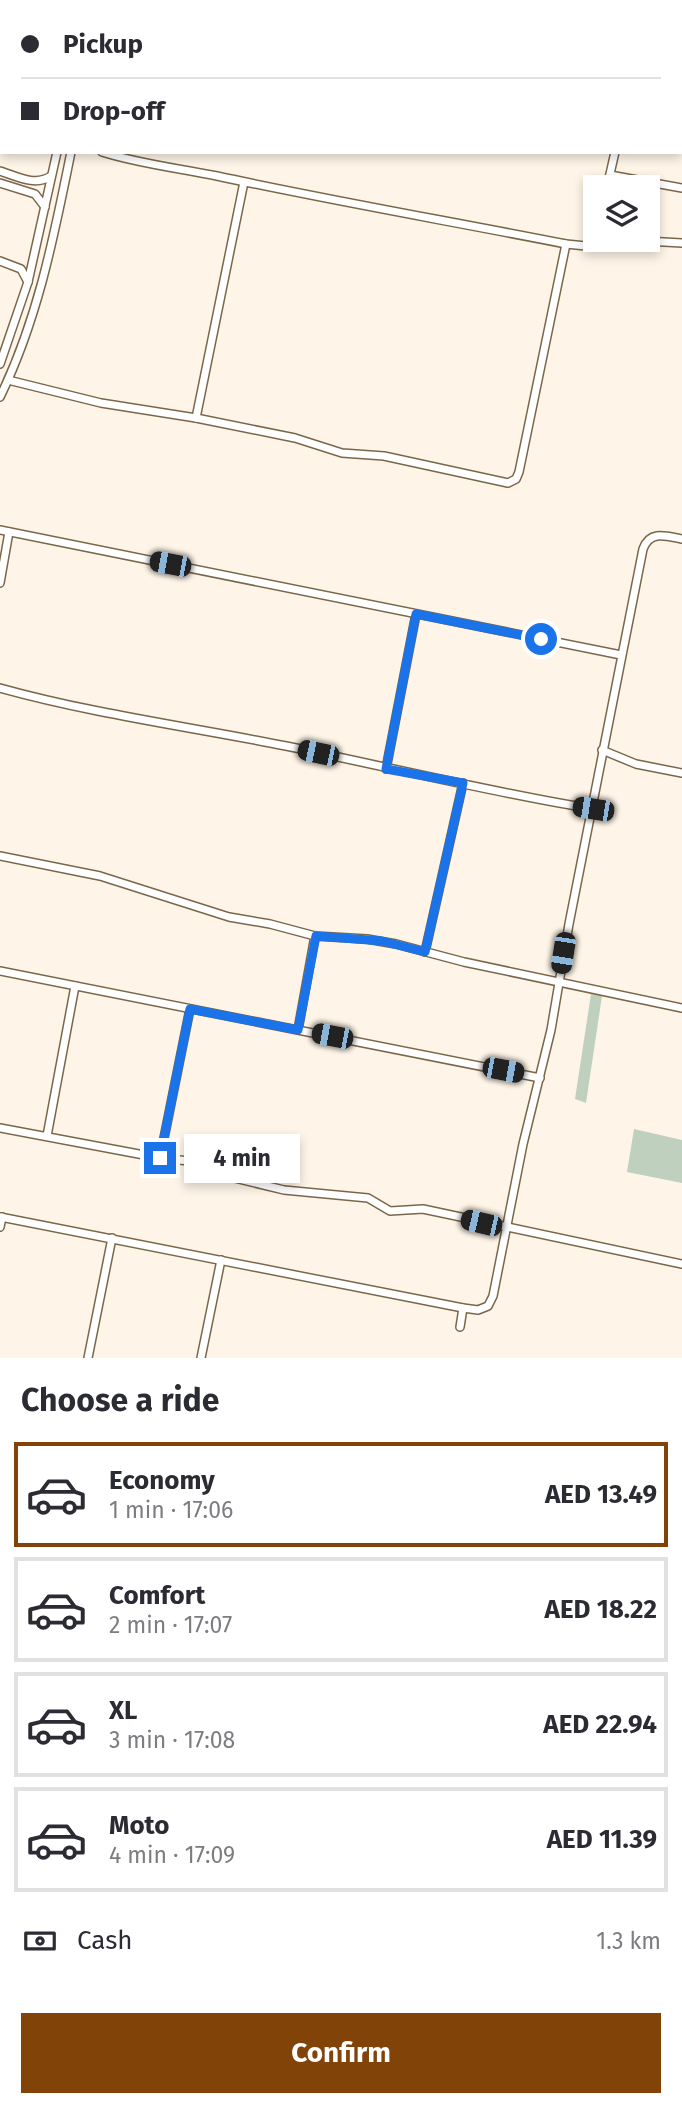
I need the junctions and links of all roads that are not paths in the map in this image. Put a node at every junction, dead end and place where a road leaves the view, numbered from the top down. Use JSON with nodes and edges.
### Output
{"nodes":[{"id":1,"x":56,"y":154,"type":"edge"},
{"id":2,"x":71,"y":154,"type":"edge"},
{"id":3,"x":108,"y":154,"type":"edge"},
{"id":4,"x":615,"y":154,"type":"edge"},
{"id":5,"x":0,"y":171,"type":"edge"},
{"id":6,"x":610,"y":174,"type":"joint"},
{"id":7,"x":51,"y":176,"type":"junction"},
{"id":8,"x":27,"y":179,"type":"junction"},
{"id":9,"x":244,"y":182,"type":"junction"},
{"id":10,"x":0,"y":183,"type":"edge"},
{"id":11,"x":13,"y":187,"type":"junction"},
{"id":12,"x":682,"y":188,"type":"edge"},
{"id":13,"x":45,"y":207,"type":"junction"},
{"id":14,"x":583,"y":243,"type":"edge"},
{"id":15,"x":660,"y":243,"type":"edge"},
{"id":16,"x":682,"y":243,"type":"edge"},
{"id":17,"x":566,"y":244,"type":"junction"},
{"id":18,"x":34,"y":256,"type":"junction"},
{"id":19,"x":0,"y":261,"type":"edge"},
{"id":20,"x":17,"y":267,"type":"junction"},
{"id":21,"x":28,"y":282,"type":"junction"},
{"id":22,"x":0,"y":364,"type":"edge"},
{"id":23,"x":8,"y":380,"type":"junction"},
{"id":24,"x":0,"y":397,"type":"edge"},
{"id":25,"x":196,"y":418,"type":"junction"},
{"id":26,"x":0,"y":530,"type":"edge"},
{"id":27,"x":9,"y":532,"type":"junction"},
{"id":28,"x":682,"y":539,"type":"edge"},
{"id":29,"x":0,"y":583,"type":"edge"},
{"id":30,"x":416,"y":614,"type":"junction"},
{"id":31,"x":621,"y":655,"type":"junction"},
{"id":32,"x":0,"y":688,"type":"edge"},
{"id":33,"x":602,"y":750,"type":"junction"},
{"id":34,"x":386,"y":769,"type":"junction"},
{"id":35,"x":682,"y":772,"type":"edge"},
{"id":36,"x":463,"y":783,"type":"junction"},
{"id":37,"x":593,"y":809,"type":"junction"},
{"id":38,"x":0,"y":856,"type":"edge"},
{"id":39,"x":316,"y":936,"type":"junction"},
{"id":40,"x":425,"y":952,"type":"junction"},
{"id":41,"x":0,"y":971,"type":"edge"},
{"id":42,"x":558,"y":983,"type":"junction"},
{"id":43,"x":75,"y":986,"type":"junction"},
{"id":44,"x":682,"y":1008,"type":"edge"},
{"id":45,"x":190,"y":1009,"type":"junction"},
{"id":46,"x":298,"y":1030,"type":"junction"},
{"id":47,"x":540,"y":1078,"type":"junction"},
{"id":48,"x":0,"y":1128,"type":"edge"},
{"id":49,"x":47,"y":1136,"type":"junction"},
{"id":50,"x":160,"y":1158,"type":"junction"},
{"id":51,"x":1,"y":1217,"type":"edge"},
{"id":52,"x":0,"y":1227,"type":"edge"},
{"id":53,"x":506,"y":1228,"type":"junction"},
{"id":54,"x":112,"y":1238,"type":"junction"},
{"id":55,"x":221,"y":1260,"type":"junction"},
{"id":56,"x":682,"y":1264,"type":"edge"},
{"id":57,"x":463,"y":1308,"type":"junction"},
{"id":58,"x":460,"y":1327,"type":"dead end"},
{"id":59,"x":88,"y":1358,"type":"edge"},
{"id":60,"x":201,"y":1358,"type":"edge"}],
"edges":[{"from":1,"to":7,"type":"street"},
{"from":2,"to":23,"type":"street"},
{"from":3,"to":9,"type":"street"},
{"from":4,"to":6,"type":"street"},
{"from":5,"to":8,"type":"street"},
{"from":6,"to":12,"type":"street"},
{"from":7,"to":8,"type":"street"},
{"from":7,"to":13,"type":"street"},
{"from":8,"to":11,"type":"street"},
{"from":9,"to":17,"type":"street"},
{"from":9,"to":25,"type":"street"},
{"from":10,"to":11,"type":"street"},
{"from":11,"to":13,"type":"street"},
{"from":13,"to":18,"type":"street"},
{"from":14,"to":17,"type":"street"},
{"from":15,"to":16,"type":"street"},
{"from":17,"to":25,"type":"street"},
{"from":18,"to":20,"type":"street"},
{"from":18,"to":21,"type":"street"},
{"from":19,"to":20,"type":"street"},
{"from":20,"to":21,"type":"street"},
{"from":21,"to":22,"type":"street"},
{"from":23,"to":24,"type":"street"},
{"from":23,"to":25,"type":"street"},
{"from":26,"to":27,"type":"street"},
{"from":27,"to":29,"type":"street"},
{"from":27,"to":30,"type":"street"},
{"from":28,"to":31,"type":"street"},
{"from":30,"to":31,"type":"street"},
{"from":30,"to":34,"type":"street"},
{"from":31,"to":33,"type":"street"},
{"from":32,"to":34,"type":"street"},
{"from":33,"to":35,"type":"street"},
{"from":33,"to":37,"type":"street"},
{"from":34,"to":36,"type":"street"},
{"from":36,"to":37,"type":"street"},
{"from":36,"to":40,"type":"street"},
{"from":37,"to":42,"type":"street"},
{"from":38,"to":39,"type":"street"},
{"from":39,"to":40,"type":"street"},
{"from":39,"to":46,"type":"street"},
{"from":40,"to":42,"type":"street"},
{"from":41,"to":43,"type":"street"},
{"from":42,"to":44,"type":"street"},
{"from":42,"to":47,"type":"street"},
{"from":43,"to":45,"type":"street"},
{"from":43,"to":49,"type":"street"},
{"from":45,"to":46,"type":"street"},
{"from":45,"to":50,"type":"street"},
{"from":46,"to":47,"type":"street"},
{"from":47,"to":53,"type":"street"},
{"from":48,"to":49,"type":"street"},
{"from":49,"to":50,"type":"street"},
{"from":50,"to":53,"type":"street"},
{"from":51,"to":52,"type":"street"},
{"from":51,"to":54,"type":"street"},
{"from":53,"to":56,"type":"street"},
{"from":53,"to":57,"type":"street"},
{"from":54,"to":55,"type":"street"},
{"from":54,"to":59,"type":"street"},
{"from":55,"to":57,"type":"street"},
{"from":55,"to":60,"type":"street"},
{"from":57,"to":58,"type":"street"}]}
